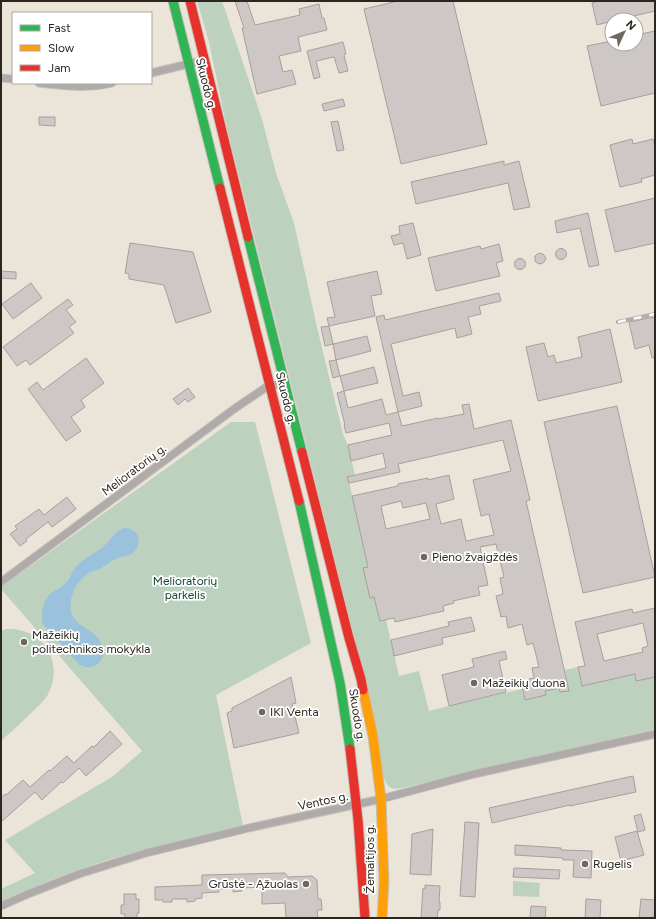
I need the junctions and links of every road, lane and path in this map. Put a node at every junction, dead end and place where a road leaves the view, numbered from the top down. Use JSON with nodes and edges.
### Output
{"nodes":[{"id":1,"x":173,"y":1,"type":"edge"},
{"id":2,"x":190,"y":1,"type":"edge"},
{"id":3,"x":205,"y":60,"type":"junction"},
{"id":4,"x":189,"y":64,"type":"junction"},
{"id":5,"x":152,"y":73,"type":"edge"},
{"id":6,"x":1,"y":78,"type":"edge"},
{"id":7,"x":12,"y":79,"type":"edge"},
{"id":8,"x":46,"y":84,"type":"edge"},
{"id":9,"x":108,"y":84,"type":"edge"},
{"id":10,"x":284,"y":383,"type":"junction"},
{"id":11,"x":271,"y":387,"type":"junction"},
{"id":12,"x":1,"y":582,"type":"edge"},
{"id":13,"x":655,"y":734,"type":"edge"},
{"id":14,"x":381,"y":799,"type":"junction"},
{"id":15,"x":357,"y":805,"type":"junction"},
{"id":16,"x":1,"y":906,"type":"edge"},
{"id":17,"x":365,"y":918,"type":"edge"},
{"id":18,"x":382,"y":918,"type":"edge"}],
"edges":[{"from":1,"to":4,"type":"main road","name":"Skuodo g."},
{"from":2,"to":3,"type":"main road","name":"Skuodo g."},
{"from":3,"to":4,"type":"street"},
{"from":3,"to":10,"type":"main road","name":"Skuodo g."},
{"from":4,"to":5,"type":"street"},
{"from":4,"to":11,"type":"main road","name":"Skuodo g."},
{"from":6,"to":7,"type":"street"},
{"from":8,"to":9,"type":"street"},
{"from":10,"to":11,"type":"street","name":"Melioratorių g."},
{"from":10,"to":14,"type":"main road","name":"Skuodo g."},
{"from":11,"to":12,"type":"street","name":"Melioratorių g."},
{"from":11,"to":15,"type":"main road","name":"Skuodo g."},
{"from":13,"to":14,"type":"street","name":"Ventos g."},
{"from":14,"to":15,"type":"street","name":"Ventos g."},
{"from":14,"to":18,"type":"main road","name":"Žemaitijos g."},
{"from":15,"to":16,"type":"street","name":"Ventos g."},
{"from":15,"to":17,"type":"main road","name":"Žemaitijos g."}]}
